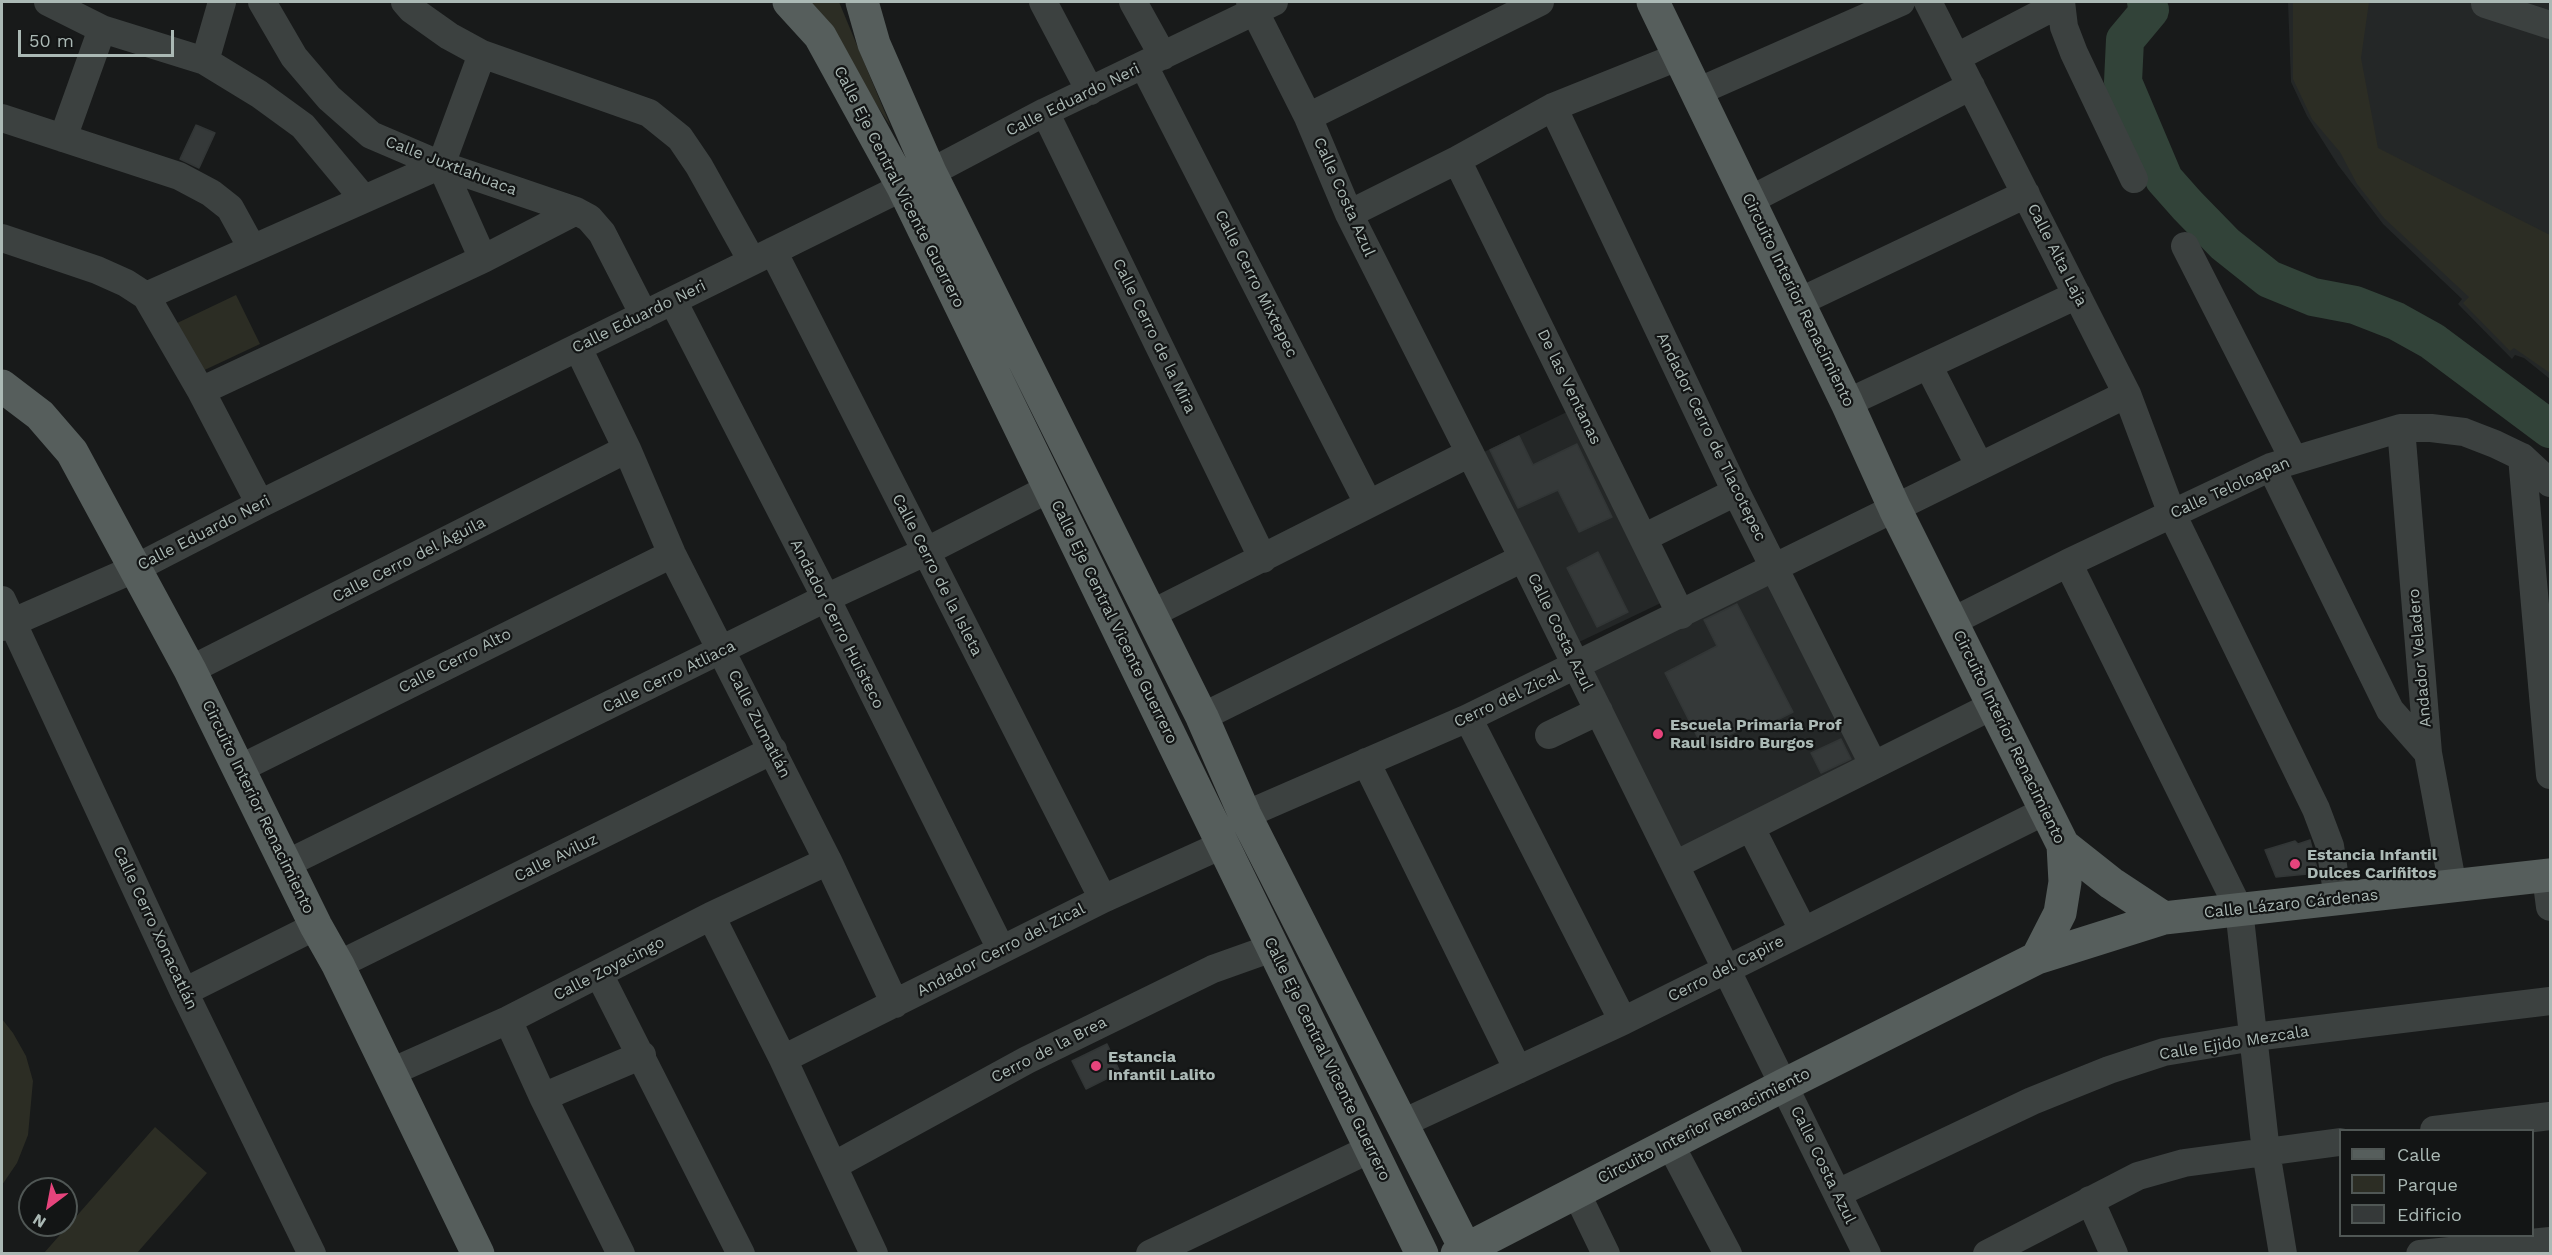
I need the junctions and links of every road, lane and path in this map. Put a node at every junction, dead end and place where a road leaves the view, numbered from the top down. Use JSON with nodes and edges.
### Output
{"nodes":[{"id":1,"x":48,"y":2,"type":"edge"},
{"id":2,"x":222,"y":2,"type":"edge"},
{"id":3,"x":262,"y":2,"type":"edge"},
{"id":4,"x":405,"y":2,"type":"edge"},
{"id":5,"x":789,"y":2,"type":"edge"},
{"id":6,"x":862,"y":2,"type":"edge"},
{"id":7,"x":1043,"y":2,"type":"edge"},
{"id":8,"x":1133,"y":2,"type":"edge"},
{"id":9,"x":1540,"y":2,"type":"edge"},
{"id":10,"x":1653,"y":2,"type":"edge"},
{"id":11,"x":1901,"y":2,"type":"edge"},
{"id":12,"x":1928,"y":2,"type":"edge"},
{"id":13,"x":2061,"y":2,"type":"edge"},
{"id":14,"x":2485,"y":2,"type":"edge"},
{"id":15,"x":1259,"y":5,"type":"edge"},
{"id":16,"x":2550,"y":25,"type":"edge"},
{"id":17,"x":102,"y":29,"type":"junction"},
{"id":18,"x":482,"y":54,"type":"junction"},
{"id":19,"x":1680,"y":56,"type":"junction"},
{"id":20,"x":1957,"y":57,"type":"junction"},
{"id":21,"x":205,"y":61,"type":"junction"},
{"id":22,"x":1154,"y":61,"type":"junction"},
{"id":23,"x":1971,"y":86,"type":"junction"},
{"id":24,"x":1090,"y":92,"type":"junction"},
{"id":25,"x":1697,"y":92,"type":"junction"},
{"id":26,"x":1553,"y":107,"type":"junction"},
{"id":27,"x":1045,"y":112,"type":"junction"},
{"id":28,"x":1308,"y":117,"type":"junction"},
{"id":29,"x":2,"y":118,"type":"edge"},
{"id":30,"x":63,"y":138,"type":"junction"},
{"id":31,"x":1457,"y":160,"type":"junction"},
{"id":32,"x":441,"y":165,"type":"junction"},
{"id":33,"x":916,"y":179,"type":"junction"},
{"id":34,"x":2134,"y":179,"type":"dead end"},
{"id":35,"x":2026,"y":194,"type":"junction"},
{"id":36,"x":363,"y":198,"type":"junction"},
{"id":37,"x":1750,"y":200,"type":"junction"},
{"id":38,"x":576,"y":211,"type":"junction"},
{"id":39,"x":1349,"y":214,"type":"junction"},
{"id":40,"x":2,"y":238,"type":"edge"},
{"id":41,"x":2185,"y":246,"type":"dead end"},
{"id":42,"x":252,"y":248,"type":"junction"},
{"id":43,"x":763,"y":256,"type":"junction"},
{"id":44,"x":483,"y":259,"type":"junction"},
{"id":45,"x":2078,"y":295,"type":"junction"},
{"id":46,"x":146,"y":296,"type":"junction"},
{"id":47,"x":673,"y":300,"type":"junction"},
{"id":48,"x":1799,"y":302,"type":"junction"},
{"id":49,"x":644,"y":315,"type":"junction"},
{"id":50,"x":578,"y":348,"type":"junction"},
{"id":51,"x":1928,"y":365,"type":"junction"},
{"id":52,"x":2,"y":386,"type":"edge"},
{"id":53,"x":201,"y":391,"type":"junction"},
{"id":54,"x":2127,"y":394,"type":"junction"},
{"id":55,"x":1848,"y":403,"type":"junction"},
{"id":56,"x":2401,"y":428,"type":"junction"},
{"id":57,"x":627,"y":449,"type":"junction"},
{"id":58,"x":1470,"y":453,"type":"junction"},
{"id":59,"x":2522,"y":457,"type":"junction"},
{"id":60,"x":2283,"y":464,"type":"junction"},
{"id":61,"x":1979,"y":465,"type":"junction"},
{"id":62,"x":2550,"y":483,"type":"edge"},
{"id":63,"x":1050,"y":488,"type":"junction"},
{"id":64,"x":1736,"y":492,"type":"junction"},
{"id":65,"x":1368,"y":503,"type":"junction"},
{"id":66,"x":260,"y":504,"type":"junction"},
{"id":67,"x":1895,"y":509,"type":"junction"},
{"id":68,"x":2172,"y":514,"type":"junction"},
{"id":69,"x":1643,"y":538,"type":"junction"},
{"id":70,"x":925,"y":552,"type":"junction"},
{"id":71,"x":672,"y":554,"type":"junction"},
{"id":72,"x":1523,"y":558,"type":"junction"},
{"id":73,"x":1263,"y":560,"type":"junction"},
{"id":74,"x":2068,"y":563,"type":"junction"},
{"id":75,"x":134,"y":569,"type":"junction"},
{"id":76,"x":1775,"y":569,"type":"junction"},
{"id":77,"x":826,"y":597,"type":"junction"},
{"id":78,"x":1150,"y":614,"type":"junction"},
{"id":79,"x":1681,"y":615,"type":"junction"},
{"id":80,"x":5,"y":616,"type":"edge"},
{"id":81,"x":1953,"y":621,"type":"junction"},
{"id":82,"x":722,"y":651,"type":"junction"},
{"id":83,"x":1576,"y":666,"type":"junction"},
{"id":84,"x":190,"y":670,"type":"junction"},
{"id":85,"x":1994,"y":705,"type":"junction"},
{"id":86,"x":1599,"y":711,"type":"junction"},
{"id":87,"x":1202,"y":717,"type":"junction"},
{"id":88,"x":1468,"y":718,"type":"junction"},
{"id":89,"x":1549,"y":735,"type":"dead end"},
{"id":90,"x":773,"y":750,"type":"junction"},
{"id":91,"x":2428,"y":753,"type":"junction"},
{"id":92,"x":1366,"y":762,"type":"junction"},
{"id":93,"x":1873,"y":764,"type":"junction"},
{"id":94,"x":239,"y":769,"type":"junction"},
{"id":95,"x":2550,"y":775,"type":"edge"},
{"id":96,"x":2047,"y":810,"type":"junction"},
{"id":97,"x":1245,"y":815,"type":"junction"},
{"id":98,"x":1751,"y":828,"type":"junction"},
{"id":99,"x":1222,"y":845,"type":"junction"},
{"id":100,"x":2063,"y":845,"type":"junction"},
{"id":101,"x":828,"y":861,"type":"junction"},
{"id":102,"x":286,"y":864,"type":"junction"},
{"id":103,"x":1675,"y":865,"type":"junction"},
{"id":104,"x":2549,"y":886,"type":"edge"},
{"id":105,"x":2452,"y":887,"type":"junction"},
{"id":106,"x":2338,"y":898,"type":"junction"},
{"id":107,"x":1103,"y":899,"type":"junction"},
{"id":108,"x":2239,"y":909,"type":"junction"},
{"id":109,"x":711,"y":916,"type":"junction"},
{"id":110,"x":2164,"y":918,"type":"junction"},
{"id":111,"x":316,"y":926,"type":"junction"},
{"id":112,"x":1803,"y":930,"type":"junction"},
{"id":113,"x":1272,"y":948,"type":"junction"},
{"id":114,"x":1000,"y":949,"type":"junction"},
{"id":115,"x":2037,"y":958,"type":"junction"},
{"id":116,"x":339,"y":965,"type":"junction"},
{"id":117,"x":1726,"y":969,"type":"junction"},
{"id":118,"x":599,"y":974,"type":"junction"},
{"id":119,"x":184,"y":992,"type":"junction"},
{"id":120,"x":2550,"y":1001,"type":"edge"},
{"id":121,"x":895,"y":1004,"type":"junction"},
{"id":122,"x":508,"y":1020,"type":"junction"},
{"id":123,"x":1623,"y":1021,"type":"junction"},
{"id":124,"x":2254,"y":1037,"type":"junction"},
{"id":125,"x":642,"y":1055,"type":"junction"},
{"id":126,"x":783,"y":1059,"type":"junction"},
{"id":127,"x":1518,"y":1070,"type":"junction"},
{"id":128,"x":389,"y":1073,"type":"junction"},
{"id":129,"x":1784,"y":1084,"type":"junction"},
{"id":130,"x":543,"y":1097,"type":"junction"},
{"id":131,"x":2550,"y":1116,"type":"edge"},
{"id":132,"x":1403,"y":1123,"type":"junction"},
{"id":133,"x":2449,"y":1129,"type":"edge"},
{"id":134,"x":2339,"y":1142,"type":"edge"},
{"id":135,"x":1670,"y":1144,"type":"junction"},
{"id":136,"x":1370,"y":1149,"type":"junction"},
{"id":137,"x":2266,"y":1152,"type":"junction"},
{"id":138,"x":833,"y":1166,"type":"junction"},
{"id":139,"x":1576,"y":1192,"type":"junction"},
{"id":140,"x":1838,"y":1194,"type":"junction"},
{"id":141,"x":2090,"y":1200,"type":"junction"},
{"id":142,"x":2540,"y":1246,"type":"edge"},
{"id":143,"x":1463,"y":1252,"type":"edge"},
{"id":144,"x":312,"y":1254,"type":"edge"},
{"id":145,"x":478,"y":1254,"type":"edge"},
{"id":146,"x":621,"y":1254,"type":"edge"},
{"id":147,"x":741,"y":1254,"type":"edge"},
{"id":148,"x":874,"y":1254,"type":"edge"},
{"id":149,"x":1150,"y":1254,"type":"edge"},
{"id":150,"x":1422,"y":1254,"type":"edge"},
{"id":151,"x":1606,"y":1254,"type":"edge"},
{"id":152,"x":1728,"y":1254,"type":"edge"},
{"id":153,"x":1866,"y":1254,"type":"edge"},
{"id":154,"x":1987,"y":1254,"type":"edge"},
{"id":155,"x":2114,"y":1254,"type":"edge"},
{"id":156,"x":2283,"y":1254,"type":"edge"},
{"id":157,"x":2420,"y":1254,"type":"edge"}],
"edges":[{"from":1,"to":17,"type":"street"},
{"from":2,"to":21,"type":"street"},
{"from":3,"to":32,"type":"street","name":"Calle Juxtlahuaca"},
{"from":4,"to":18,"type":"street","name":"Calle Cerro de la Isleta"},
{"from":5,"to":33,"type":"main road","name":"Calle Eje Central Vicente Guerrero"},
{"from":6,"to":33,"type":"main road","name":"Calle Eje Central Vicente Guerrero"},
{"from":7,"to":24,"type":"street"},
{"from":8,"to":22,"type":"street","name":"Calle Cerro Mixtepec"},
{"from":9,"to":28,"type":"street"},
{"from":10,"to":19,"type":"main road","name":"Circuito Interior Renacimiento"},
{"from":11,"to":25,"type":"street"},
{"from":12,"to":20,"type":"street","name":"Calle Alta Laja"},
{"from":13,"to":20,"type":"street"},
{"from":13,"to":34,"type":"street"},
{"from":14,"to":16,"type":"street"},
{"from":15,"to":22,"type":"street","name":"Calle Eduardo Neri"},
{"from":15,"to":28,"type":"street","name":"Calle Costa Azul"},
{"from":17,"to":21,"type":"street"},
{"from":17,"to":30,"type":"street"},
{"from":18,"to":32,"type":"street"},
{"from":18,"to":43,"type":"street","name":"Calle Cerro de la Isleta"},
{"from":19,"to":25,"type":"main road","name":"Circuito Interior Renacimiento"},
{"from":19,"to":26,"type":"street"},
{"from":20,"to":23,"type":"street","name":"Calle Alta Laja"},
{"from":21,"to":36,"type":"street"},
{"from":22,"to":24,"type":"street","name":"Calle Eduardo Neri"},
{"from":22,"to":65,"type":"street","name":"Calle Cerro Mixtepec"},
{"from":23,"to":35,"type":"street","name":"Calle Alta Laja"},
{"from":23,"to":37,"type":"street"},
{"from":24,"to":27,"type":"street","name":"Calle Eduardo Neri"},
{"from":25,"to":37,"type":"main road","name":"Circuito Interior Renacimiento"},
{"from":26,"to":31,"type":"street"},
{"from":26,"to":64,"type":"street","name":"Andador Cerro de Tlacotepec"},
{"from":27,"to":33,"type":"street","name":"Calle Eduardo Neri"},
{"from":27,"to":73,"type":"street","name":"Calle Cerro de la Mira"},
{"from":28,"to":39,"type":"street","name":"Calle Costa Azul"},
{"from":29,"to":30,"type":"street"},
{"from":30,"to":42,"type":"street"},
{"from":31,"to":39,"type":"street"},
{"from":31,"to":69,"type":"street","name":"De las Ventanas"},
{"from":32,"to":36,"type":"street"},
{"from":32,"to":38,"type":"street","name":"Calle Juxtlahuaca"},
{"from":32,"to":44,"type":"street"},
{"from":33,"to":43,"type":"street","name":"Calle Eduardo Neri"},
{"from":33,"to":63,"type":"main road","name":"Calle Eje Central Vicente Guerrero"},
{"from":33,"to":78,"type":"main road","name":"Calle Eje Central Vicente Guerrero"},
{"from":35,"to":45,"type":"street","name":"Calle Alta Laja"},
{"from":35,"to":48,"type":"street"},
{"from":36,"to":42,"type":"street"},
{"from":37,"to":48,"type":"main road","name":"Circuito Interior Renacimiento"},
{"from":38,"to":44,"type":"street"},
{"from":38,"to":49,"type":"street","name":"Calle Juxtlahuaca"},
{"from":39,"to":58,"type":"street","name":"Calle Costa Azul"},
{"from":40,"to":46,"type":"street"},
{"from":41,"to":60,"type":"street"},
{"from":42,"to":46,"type":"street"},
{"from":43,"to":47,"type":"street","name":"Calle Eduardo Neri"},
{"from":43,"to":70,"type":"street","name":"Calle Cerro de la Isleta"},
{"from":44,"to":53,"type":"street"},
{"from":45,"to":51,"type":"street"},
{"from":45,"to":54,"type":"street","name":"Calle Alta Laja"},
{"from":46,"to":53,"type":"street"},
{"from":47,"to":49,"type":"street","name":"Calle Eduardo Neri"},
{"from":47,"to":77,"type":"street","name":"Andador Cerro Huisteco"},
{"from":48,"to":55,"type":"main road","name":"Circuito Interior Renacimiento"},
{"from":49,"to":50,"type":"street","name":"Calle Eduardo Neri"},
{"from":50,"to":57,"type":"street","name":"Calle Zumatlán"},
{"from":50,"to":66,"type":"street","name":"Calle Eduardo Neri"},
{"from":51,"to":55,"type":"street"},
{"from":51,"to":61,"type":"street"},
{"from":52,"to":75,"type":"main road","name":"Circuito Interior Renacimiento"},
{"from":53,"to":66,"type":"street"},
{"from":54,"to":61,"type":"street","name":"Cerro del Zical"},
{"from":54,"to":68,"type":"street","name":"Calle Alta Laja"},
{"from":55,"to":67,"type":"main road","name":"Circuito Interior Renacimiento"},
{"from":56,"to":59,"type":"street","name":"Calle Teloloapan"},
{"from":56,"to":60,"type":"street","name":"Calle Teloloapan"},
{"from":56,"to":91,"type":"street","name":"Andador Veladero"},
{"from":57,"to":71,"type":"street","name":"Calle Zumatlán"},
{"from":57,"to":84,"type":"street","name":"Calle Cerro del Águila"},
{"from":58,"to":65,"type":"street"},
{"from":58,"to":72,"type":"street","name":"Calle Costa Azul"},
{"from":59,"to":62,"type":"street","name":"Calle Teloloapan"},
{"from":59,"to":95,"type":"street"},
{"from":60,"to":68,"type":"street","name":"Calle Teloloapan"},
{"from":60,"to":91,"type":"street"},
{"from":61,"to":67,"type":"street","name":"Cerro del Zical"},
{"from":63,"to":70,"type":"street","name":"Calle Cerro Atliaca"},
{"from":63,"to":99,"type":"main road","name":"Calle Eje Central Vicente Guerrero"},
{"from":64,"to":69,"type":"street"},
{"from":64,"to":76,"type":"street","name":"Andador Cerro de Tlacotepec"},
{"from":65,"to":73,"type":"street"},
{"from":66,"to":75,"type":"street","name":"Calle Eduardo Neri"},
{"from":67,"to":76,"type":"street","name":"Cerro del Zical"},
{"from":67,"to":81,"type":"main road","name":"Circuito Interior Renacimiento"},
{"from":68,"to":74,"type":"street","name":"Calle Teloloapan"},
{"from":68,"to":106,"type":"street","name":"Calle Alta Laja"},
{"from":69,"to":79,"type":"street","name":"De las Ventanas"},
{"from":70,"to":77,"type":"street","name":"Calle Cerro Atliaca"},
{"from":70,"to":107,"type":"street","name":"Calle Cerro de la Isleta"},
{"from":71,"to":82,"type":"street","name":"Calle Zumatlán"},
{"from":71,"to":94,"type":"street","name":"Calle Cerro Alto"},
{"from":72,"to":83,"type":"street","name":"Calle Costa Azul"},
{"from":72,"to":87,"type":"street"},
{"from":73,"to":78,"type":"street"},
{"from":74,"to":81,"type":"street","name":"Calle Teloloapan"},
{"from":74,"to":108,"type":"street"},
{"from":75,"to":80,"type":"street","name":"Calle Eduardo Neri"},
{"from":75,"to":84,"type":"main road","name":"Circuito Interior Renacimiento"},
{"from":76,"to":79,"type":"street","name":"Cerro del Zical"},
{"from":76,"to":93,"type":"street","name":"Andador Cerro de Tlacotepec"},
{"from":77,"to":82,"type":"street","name":"Calle Cerro Atliaca"},
{"from":77,"to":114,"type":"street","name":"Andador Cerro Huisteco"},
{"from":78,"to":87,"type":"main road","name":"Calle Eje Central Vicente Guerrero"},
{"from":79,"to":83,"type":"street","name":"Cerro del Zical"},
{"from":80,"to":119,"type":"street","name":"Calle Cerro Xonacatlán"},
{"from":81,"to":85,"type":"main road","name":"Circuito Interior Renacimiento"},
{"from":82,"to":90,"type":"street","name":"Calle Zumatlán"},
{"from":82,"to":102,"type":"street","name":"Calle Cerro Atliaca"},
{"from":83,"to":86,"type":"street","name":"Calle Costa Azul"},
{"from":83,"to":88,"type":"street","name":"Cerro del Zical"},
{"from":84,"to":94,"type":"main road","name":"Circuito Interior Renacimiento"},
{"from":85,"to":93,"type":"street"},
{"from":85,"to":96,"type":"main road","name":"Circuito Interior Renacimiento"},
{"from":86,"to":89,"type":"street"},
{"from":86,"to":103,"type":"street","name":"Calle Costa Azul"},
{"from":87,"to":97,"type":"main road","name":"Calle Eje Central Vicente Guerrero"},
{"from":88,"to":92,"type":"street","name":"Cerro del Zical"},
{"from":88,"to":123,"type":"street"},
{"from":90,"to":101,"type":"street","name":"Calle Zumatlán"},
{"from":90,"to":116,"type":"street","name":"Calle Aviluz"},
{"from":91,"to":105,"type":"street","name":"Andador Veladero"},
{"from":92,"to":97,"type":"street","name":"Cerro del Zical"},
{"from":92,"to":127,"type":"street"},
{"from":93,"to":98,"type":"street"},
{"from":94,"to":102,"type":"main road","name":"Circuito Interior Renacimiento"},
{"from":96,"to":100,"type":"main road","name":"Circuito Interior Renacimiento"},
{"from":96,"to":112,"type":"street","name":"Cerro del Capire"},
{"from":97,"to":132,"type":"main road","name":"Calle Eje Central Vicente Guerrero"},
{"from":98,"to":103,"type":"street"},
{"from":98,"to":112,"type":"street"},
{"from":99,"to":107,"type":"street","name":"Andador Cerro del Zical"},
{"from":99,"to":113,"type":"main road","name":"Calle Eje Central Vicente Guerrero"},
{"from":100,"to":110,"type":"main road"},
{"from":100,"to":115,"type":"main road","name":"Circuito Interior Renacimiento"},
{"from":101,"to":109,"type":"street","name":"Calle Zoyacingo"},
{"from":101,"to":121,"type":"street","name":"Calle Zumatlán"},
{"from":102,"to":111,"type":"main road","name":"Circuito Interior Renacimiento"},
{"from":103,"to":117,"type":"street","name":"Calle Costa Azul"},
{"from":104,"to":105,"type":"main road","name":"Calle Lázaro Cárdenas"},
{"from":105,"to":106,"type":"main road","name":"Calle Lázaro Cárdenas"},
{"from":106,"to":108,"type":"main road","name":"Calle Lázaro Cárdenas"},
{"from":107,"to":114,"type":"street","name":"Andador Cerro del Zical"},
{"from":108,"to":110,"type":"main road","name":"Calle Lázaro Cárdenas"},
{"from":108,"to":124,"type":"street"},
{"from":109,"to":118,"type":"street","name":"Calle Zoyacingo"},
{"from":109,"to":126,"type":"street"},
{"from":110,"to":115,"type":"main road","name":"Calle Lázaro Cárdenas"},
{"from":111,"to":116,"type":"main road","name":"Circuito Interior Renacimiento"},
{"from":111,"to":119,"type":"street"},
{"from":112,"to":117,"type":"street","name":"Cerro del Capire"},
{"from":113,"to":136,"type":"main road","name":"Calle Eje Central Vicente Guerrero"},
{"from":113,"to":138,"type":"street","name":"Cerro de la Brea"},
{"from":114,"to":121,"type":"street","name":"Andador Cerro del Zical"},
{"from":115,"to":129,"type":"main road","name":"Circuito Interior Renacimiento"},
{"from":116,"to":128,"type":"main road","name":"Circuito Interior Renacimiento"},
{"from":117,"to":123,"type":"street","name":"Cerro del Capire"},
{"from":117,"to":129,"type":"street","name":"Calle Costa Azul"},
{"from":118,"to":122,"type":"street","name":"Calle Zoyacingo"},
{"from":118,"to":125,"type":"street"},
{"from":119,"to":144,"type":"street","name":"Calle Cerro Xonacatlán"},
{"from":120,"to":124,"type":"street","name":"Calle Ejido Mezcala"},
{"from":121,"to":126,"type":"street","name":"Andador Cerro del Zical"},
{"from":122,"to":128,"type":"street","name":"Calle Zoyacingo"},
{"from":122,"to":130,"type":"street"},
{"from":123,"to":127,"type":"street","name":"Cerro del Capire"},
{"from":124,"to":137,"type":"street"},
{"from":124,"to":140,"type":"street","name":"Calle Ejido Mezcala"},
{"from":125,"to":130,"type":"street"},
{"from":125,"to":147,"type":"street"},
{"from":126,"to":138,"type":"street"},
{"from":127,"to":132,"type":"street","name":"Cerro del Capire"},
{"from":128,"to":145,"type":"main road","name":"Circuito Interior Renacimiento"},
{"from":129,"to":135,"type":"main road","name":"Circuito Interior Renacimiento"},
{"from":129,"to":140,"type":"street","name":"Calle Costa Azul"},
{"from":130,"to":146,"type":"street"},
{"from":131,"to":133,"type":"street"},
{"from":132,"to":143,"type":"main road","name":"Calle Eje Central Vicente Guerrero"},
{"from":134,"to":137,"type":"street"},
{"from":135,"to":139,"type":"main road","name":"Circuito Interior Renacimiento"},
{"from":135,"to":152,"type":"street"},
{"from":136,"to":149,"type":"street"},
{"from":136,"to":150,"type":"main road","name":"Calle Eje Central Vicente Guerrero"},
{"from":137,"to":141,"type":"street"},
{"from":137,"to":156,"type":"street"},
{"from":138,"to":148,"type":"street"},
{"from":139,"to":143,"type":"main road","name":"Circuito Interior Renacimiento"},
{"from":139,"to":151,"type":"street"},
{"from":140,"to":153,"type":"street","name":"Calle Costa Azul"},
{"from":141,"to":154,"type":"street"},
{"from":141,"to":155,"type":"street"},
{"from":142,"to":157,"type":"street"}]}
